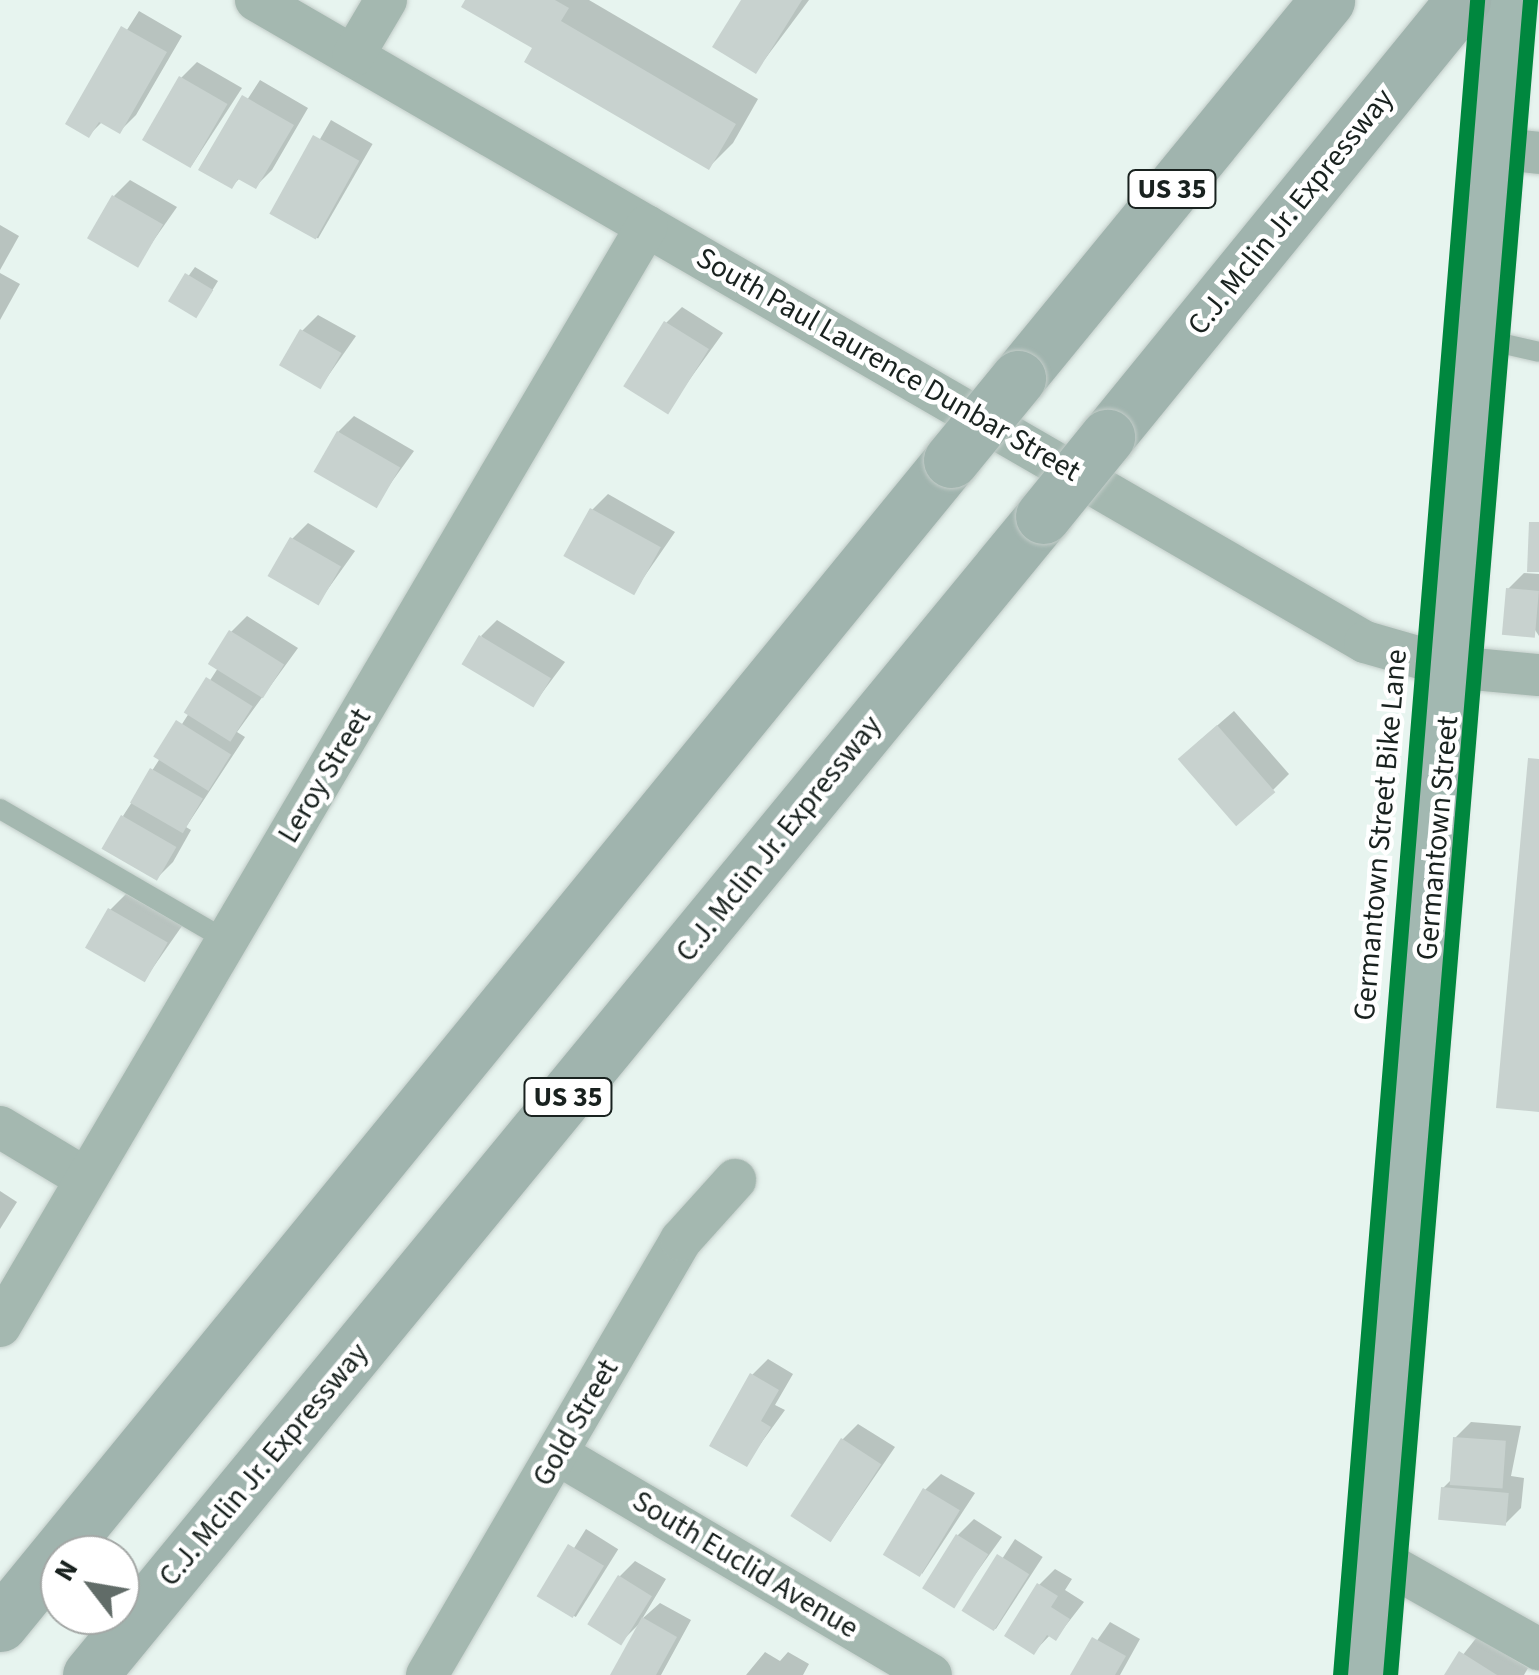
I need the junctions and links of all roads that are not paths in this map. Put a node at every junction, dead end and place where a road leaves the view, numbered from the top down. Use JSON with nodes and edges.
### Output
{"nodes":[{"id":1,"x":256,"y":0,"type":"edge"},
{"id":2,"x":386,"y":0,"type":"edge"},
{"id":3,"x":1327,"y":0,"type":"edge"},
{"id":4,"x":1464,"y":0,"type":"edge"},
{"id":5,"x":1507,"y":0,"type":"edge"},
{"id":6,"x":353,"y":56,"type":"junction"},
{"id":7,"x":1516,"y":150,"type":"edge"},
{"id":8,"x":648,"y":226,"type":"junction"},
{"id":9,"x":1482,"y":340,"type":"junction"},
{"id":10,"x":1539,"y":352,"type":"edge"},
{"id":11,"x":1452,"y":667,"type":"junction"},
{"id":12,"x":1539,"y":675,"type":"edge"},
{"id":13,"x":0,"y":809,"type":"edge"},
{"id":14,"x":228,"y":940,"type":"junction"},
{"id":15,"x":0,"y":1127,"type":"edge"},
{"id":16,"x":86,"y":1178,"type":"junction"},
{"id":17,"x":735,"y":1180,"type":"dead end"},
{"id":18,"x":0,"y":1326,"type":"edge"},
{"id":19,"x":558,"y":1454,"type":"junction"},
{"id":20,"x":95,"y":1503,"type":"junction"},
{"id":21,"x":1380,"y":1560,"type":"junction"},
{"id":22,"x":0,"y":1584,"type":"edge"},
{"id":23,"x":0,"y":1624,"type":"edge"},
{"id":24,"x":1539,"y":1649,"type":"edge"},
{"id":25,"x":90,"y":1675,"type":"edge"},
{"id":26,"x":427,"y":1675,"type":"edge"},
{"id":27,"x":931,"y":1675,"type":"edge"},
{"id":28,"x":1367,"y":1675,"type":"edge"}],
"edges":[{"from":1,"to":6,"type":"street","name":"South Paul Laurence Dunbar Street"},
{"from":2,"to":6,"type":"street"},
{"from":3,"to":20,"type":"highway","number":"US 35","bridge":true},
{"from":4,"to":25,"type":"highway","name":"C.J. Mclin Jr. Expressway","number":"US 35","bridge":true},
{"from":5,"to":7,"type":"main road","name":"Germantown Street"},
{"from":6,"to":8,"type":"street","name":"South Paul Laurence Dunbar Street"},
{"from":7,"to":9,"type":"main road","name":"Germantown Street"},
{"from":8,"to":11,"type":"street","name":"South Paul Laurence Dunbar Street"},
{"from":8,"to":14,"type":"street","name":"Leroy Street"},
{"from":9,"to":10,"type":"lane"},
{"from":9,"to":11,"type":"main road","name":"Germantown Street"},
{"from":11,"to":12,"type":"street","name":"South Paul Laurence Dunbar Street"},
{"from":11,"to":21,"type":"main road","name":"Germantown Street"},
{"from":13,"to":14,"type":"lane"},
{"from":14,"to":16,"type":"street","name":"Leroy Street"},
{"from":15,"to":16,"type":"street"},
{"from":16,"to":18,"type":"street","name":"Leroy Street"},
{"from":17,"to":19,"type":"street","name":"Gold Street"},
{"from":19,"to":26,"type":"street","name":"Gold Street"},
{"from":19,"to":27,"type":"street","name":"South Euclid Avenue"},
{"from":20,"to":22,"type":"highway"},
{"from":20,"to":23,"type":"highway","number":"US 35"},
{"from":21,"to":24,"type":"street"},
{"from":21,"to":28,"type":"main road","name":"Germantown Street"}]}
